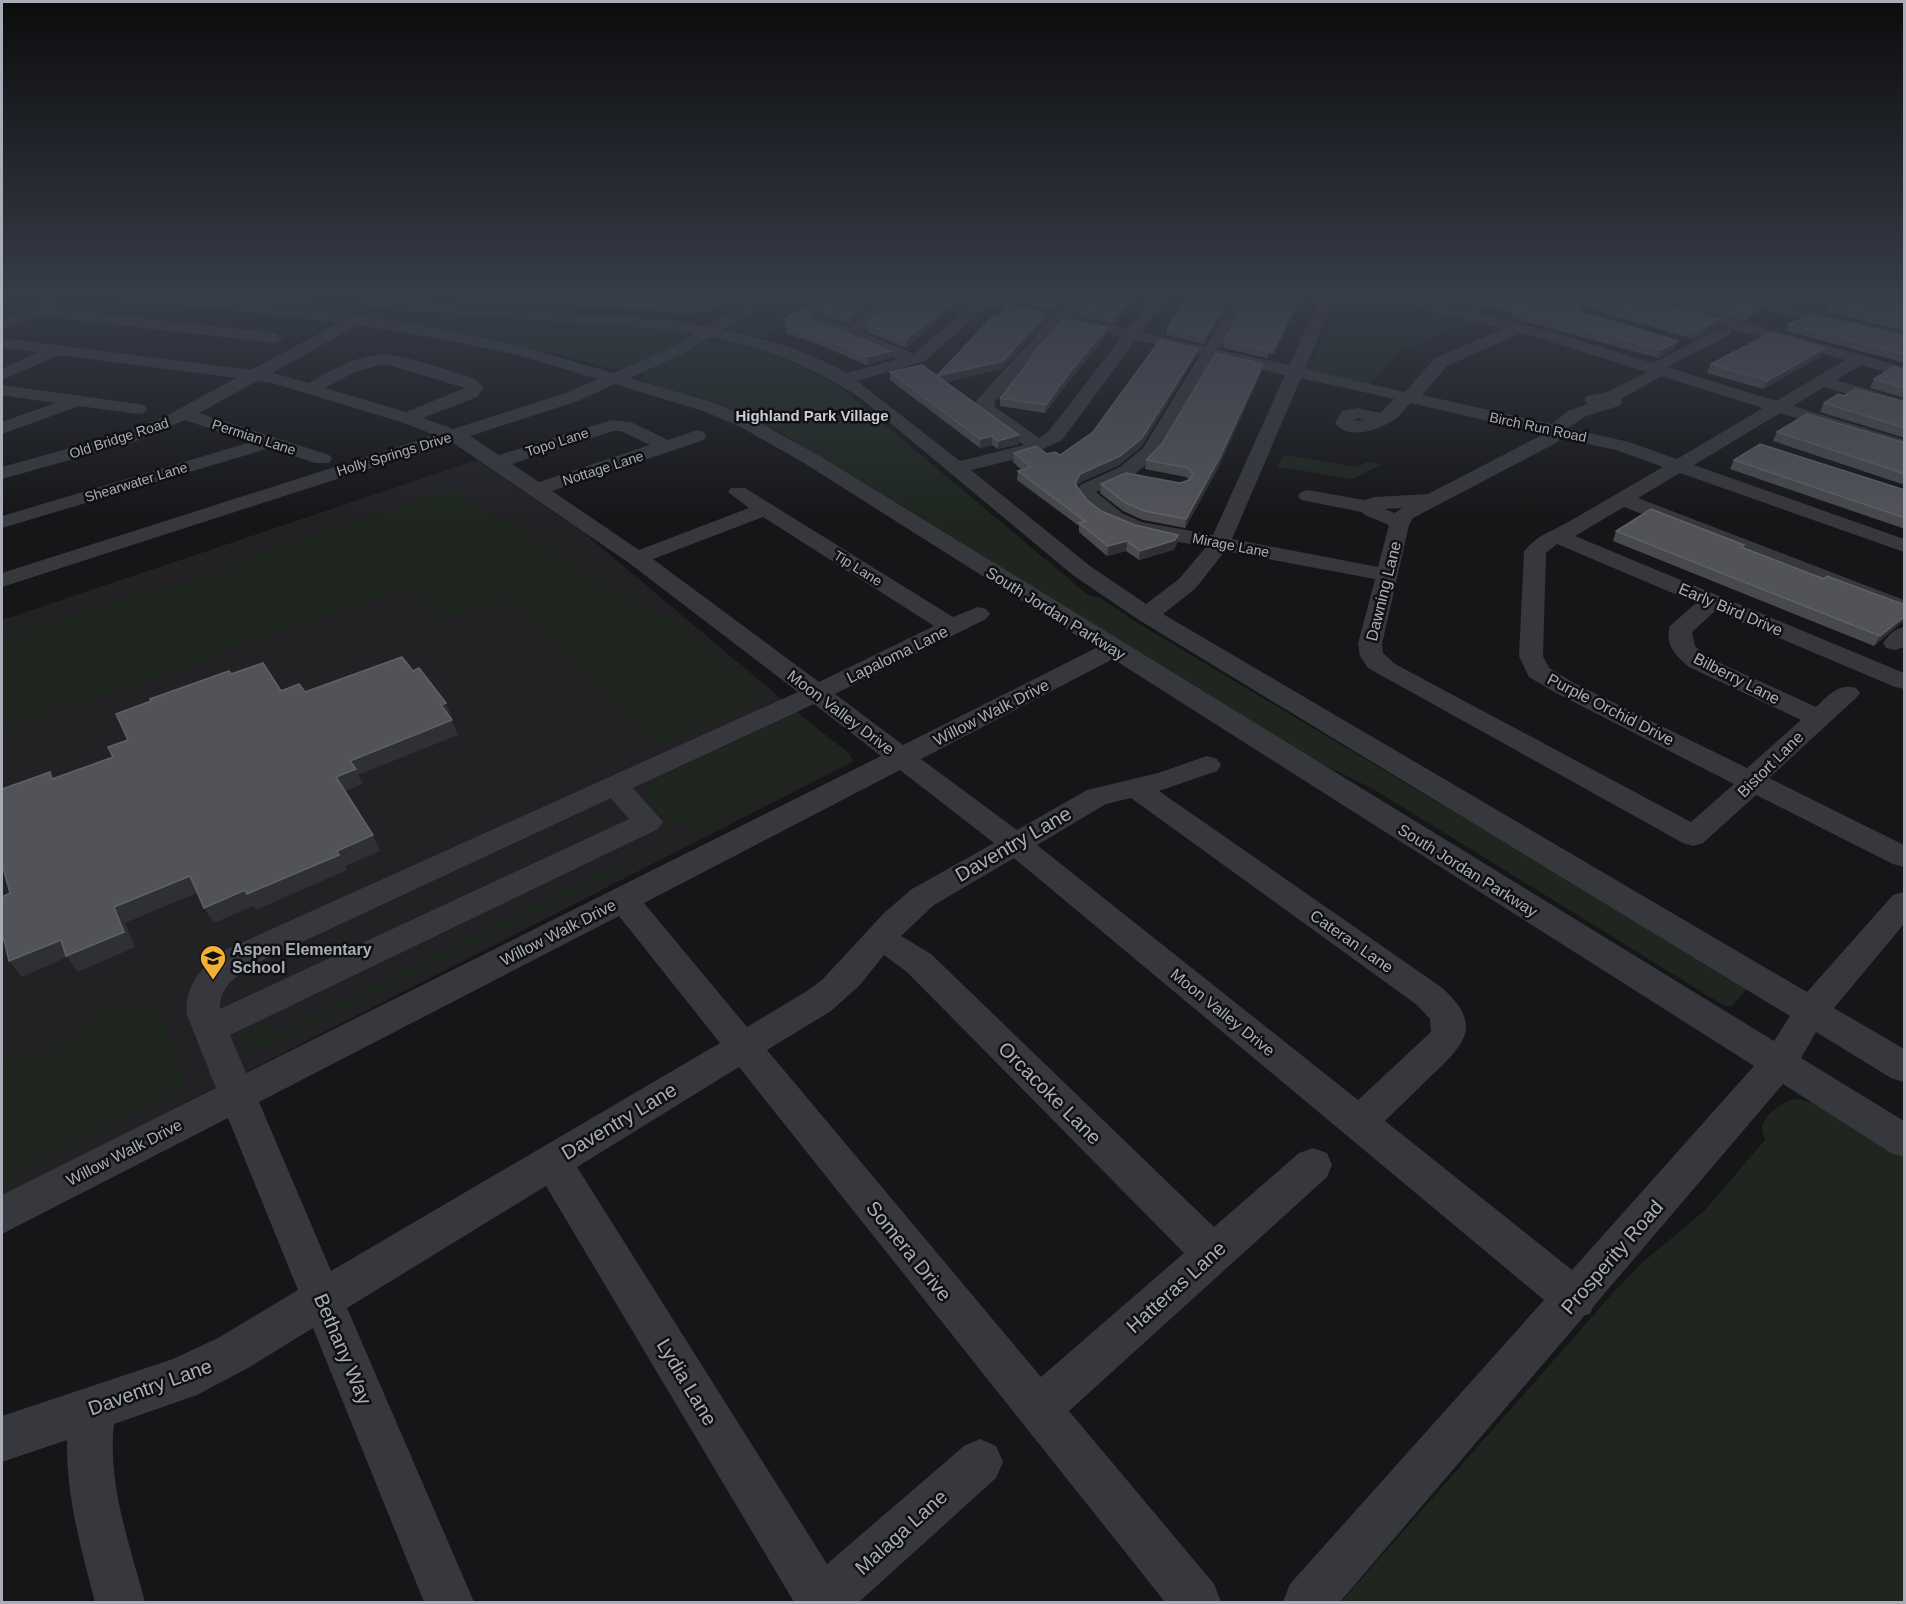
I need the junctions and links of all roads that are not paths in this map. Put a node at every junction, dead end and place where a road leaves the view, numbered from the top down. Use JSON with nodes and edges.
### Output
{"nodes":[{"id":1,"x":206,"y":369,"type":"edge"},
{"id":2,"x":267,"y":369,"type":"edge"},
{"id":3,"x":350,"y":369,"type":"edge"},
{"id":4,"x":421,"y":369,"type":"edge"},
{"id":5,"x":585,"y":369,"type":"edge"},
{"id":6,"x":639,"y":369,"type":"edge"},
{"id":7,"x":824,"y":369,"type":"edge"},
{"id":8,"x":881,"y":369,"type":"edge"},
{"id":9,"x":1015,"y":369,"type":"edge"},
{"id":10,"x":1107,"y":369,"type":"edge"},
{"id":11,"x":1199,"y":369,"type":"edge"},
{"id":12,"x":1275,"y":369,"type":"edge"},
{"id":13,"x":1294,"y":369,"type":"edge"},
{"id":14,"x":1435,"y":369,"type":"edge"},
{"id":15,"x":1653,"y":369,"type":"edge"},
{"id":16,"x":1842,"y":369,"type":"edge"},
{"id":17,"x":1657,"y":370,"type":"junction"},
{"id":18,"x":1292,"y":373,"type":"junction"},
{"id":19,"x":256,"y":375,"type":"junction"},
{"id":20,"x":618,"y":378,"type":"junction"},
{"id":21,"x":844,"y":379,"type":"junction"},
{"id":22,"x":1822,"y":381,"type":"junction"},
{"id":23,"x":311,"y":389,"type":"junction"},
{"id":24,"x":2,"y":390,"type":"edge"},
{"id":25,"x":1407,"y":398,"type":"junction"},
{"id":26,"x":75,"y":400,"type":"junction"},
{"id":27,"x":1905,"y":405,"type":"edge"},
{"id":28,"x":1778,"y":406,"type":"junction"},
{"id":29,"x":138,"y":409,"type":"dead end"},
{"id":30,"x":185,"y":414,"type":"junction"},
{"id":31,"x":407,"y":418,"type":"junction"},
{"id":32,"x":617,"y":424,"type":"joint"},
{"id":33,"x":2,"y":428,"type":"edge"},
{"id":34,"x":1555,"y":431,"type":"junction"},
{"id":35,"x":456,"y":435,"type":"junction"},
{"id":36,"x":1730,"y":435,"type":"junction"},
{"id":37,"x":576,"y":436,"type":"junction"},
{"id":38,"x":697,"y":436,"type":"dead end"},
{"id":39,"x":271,"y":442,"type":"junction"},
{"id":40,"x":1343,"y":444,"type":"dead end"},
{"id":41,"x":1759,"y":445,"type":"edge"},
{"id":42,"x":1038,"y":446,"type":"junction"},
{"id":43,"x":1905,"y":446,"type":"edge"},
{"id":44,"x":666,"y":447,"type":"junction"},
{"id":45,"x":322,"y":459,"type":"dead end"},
{"id":46,"x":498,"y":462,"type":"junction"},
{"id":47,"x":620,"y":462,"type":"junction"},
{"id":48,"x":1677,"y":465,"type":"junction"},
{"id":49,"x":956,"y":468,"type":"junction"},
{"id":50,"x":2,"y":473,"type":"edge"},
{"id":51,"x":1124,"y":473,"type":"junction"},
{"id":52,"x":1146,"y":477,"type":"edge"},
{"id":53,"x":539,"y":489,"type":"junction"},
{"id":54,"x":738,"y":492,"type":"dead end"},
{"id":55,"x":1308,"y":496,"type":"dead end"},
{"id":56,"x":1621,"y":499,"type":"junction"},
{"id":57,"x":1431,"y":500,"type":"junction"},
{"id":58,"x":1369,"y":507,"type":"junction"},
{"id":59,"x":765,"y":509,"type":"junction"},
{"id":60,"x":2,"y":522,"type":"edge"},
{"id":61,"x":1400,"y":522,"type":"junction"},
{"id":62,"x":1557,"y":536,"type":"junction"},
{"id":63,"x":1220,"y":543,"type":"junction"},
{"id":64,"x":1905,"y":546,"type":"edge"},
{"id":65,"x":638,"y":558,"type":"junction"},
{"id":66,"x":1387,"y":575,"type":"junction"},
{"id":67,"x":2,"y":580,"type":"edge"},
{"id":68,"x":1713,"y":602,"type":"junction"},
{"id":69,"x":1905,"y":608,"type":"edge"},
{"id":70,"x":978,"y":614,"type":"dead end"},
{"id":71,"x":1146,"y":615,"type":"junction"},
{"id":72,"x":952,"y":627,"type":"junction"},
{"id":73,"x":1113,"y":649,"type":"junction"},
{"id":74,"x":1905,"y":682,"type":"edge"},
{"id":75,"x":817,"y":693,"type":"junction"},
{"id":76,"x":1847,"y":693,"type":"dead end"},
{"id":77,"x":1817,"y":717,"type":"junction"},
{"id":78,"x":901,"y":757,"type":"junction"},
{"id":79,"x":1207,"y":765,"type":"dead end"},
{"id":80,"x":1752,"y":781,"type":"junction"},
{"id":81,"x":615,"y":785,"type":"junction"},
{"id":82,"x":1135,"y":787,"type":"junction"},
{"id":83,"x":1693,"y":836,"type":"joint"},
{"id":84,"x":1015,"y":843,"type":"junction"},
{"id":85,"x":1905,"y":857,"type":"edge"},
{"id":86,"x":623,"y":899,"type":"junction"},
{"id":87,"x":1905,"y":903,"type":"edge"},
{"id":88,"x":880,"y":940,"type":"junction"},
{"id":89,"x":1811,"y":1011,"type":"junction"},
{"id":90,"x":210,"y":1029,"type":"junction"},
{"id":91,"x":743,"y":1047,"type":"junction"},
{"id":92,"x":1779,"y":1063,"type":"junction"},
{"id":93,"x":1905,"y":1067,"type":"edge"},
{"id":94,"x":238,"y":1095,"type":"junction"},
{"id":95,"x":1359,"y":1122,"type":"junction"},
{"id":96,"x":1905,"y":1141,"type":"edge"},
{"id":97,"x":552,"y":1161,"type":"junction"},
{"id":98,"x":1313,"y":1164,"type":"dead end"},
{"id":99,"x":2,"y":1215,"type":"edge"},
{"id":100,"x":1212,"y":1254,"type":"junction"},
{"id":101,"x":322,"y":1299,"type":"junction"},
{"id":102,"x":1575,"y":1299,"type":"junction"},
{"id":103,"x":94,"y":1408,"type":"junction"},
{"id":104,"x":1038,"y":1409,"type":"junction"},
{"id":105,"x":2,"y":1439,"type":"edge"},
{"id":106,"x":980,"y":1462,"type":"dead end"},
{"id":107,"x":120,"y":1602,"type":"edge"},
{"id":108,"x":449,"y":1602,"type":"edge"},
{"id":109,"x":822,"y":1602,"type":"edge"},
{"id":110,"x":1196,"y":1602,"type":"edge"},
{"id":111,"x":1308,"y":1602,"type":"edge"}],
"edges":[{"from":1,"to":19,"type":"street","name":"Moon Valley Drive"},
{"from":2,"to":19,"type":"street","name":"Old Bridge Road"},
{"from":3,"to":23,"type":"street"},
{"from":4,"to":31,"type":"street"},
{"from":5,"to":20,"type":"street","name":"South Jordan Parkway"},
{"from":6,"to":20,"type":"street","name":"Holly Springs Drive"},
{"from":7,"to":21,"type":"street"},
{"from":8,"to":21,"type":"street"},
{"from":9,"to":42,"type":"street"},
{"from":10,"to":42,"type":"street"},
{"from":11,"to":51,"type":"street"},
{"from":12,"to":18,"type":"street","name":"Birch Run Road"},
{"from":13,"to":18,"type":"street"},
{"from":14,"to":25,"type":"street"},
{"from":15,"to":17,"type":"street"},
{"from":16,"to":22,"type":"street","name":"Purple Orchid Drive"},
{"from":17,"to":28,"type":"street"},
{"from":17,"to":34,"type":"street","name":"Dawning Lane"},
{"from":18,"to":25,"type":"street","name":"Birch Run Road"},
{"from":18,"to":63,"type":"street"},
{"from":19,"to":23,"type":"street","name":"Moon Valley Drive"},
{"from":19,"to":30,"type":"street","name":"Old Bridge Road"},
{"from":20,"to":35,"type":"street","name":"Holly Springs Drive"},
{"from":20,"to":73,"type":"street","name":"South Jordan Parkway"},
{"from":21,"to":49,"type":"street"},
{"from":22,"to":27,"type":"street"},
{"from":22,"to":28,"type":"street","name":"Purple Orchid Drive"},
{"from":23,"to":31,"type":"street","name":"Moon Valley Drive"},
{"from":24,"to":26,"type":"street"},
{"from":25,"to":34,"type":"street","name":"Birch Run Road"},
{"from":25,"to":40,"type":"street"},
{"from":26,"to":29,"type":"street"},
{"from":26,"to":33,"type":"street"},
{"from":28,"to":36,"type":"street","name":"Purple Orchid Drive"},
{"from":28,"to":43,"type":"street"},
{"from":30,"to":39,"type":"street","name":"Permian Lane"},
{"from":30,"to":50,"type":"street","name":"Old Bridge Road"},
{"from":31,"to":35,"type":"street","name":"Moon Valley Drive"},
{"from":32,"to":37,"type":"street","name":"Topo Lane"},
{"from":32,"to":44,"type":"street","name":"Nottage Lane"},
{"from":34,"to":48,"type":"street","name":"Birch Run Road"},
{"from":34,"to":57,"type":"street","name":"Dawning Lane"},
{"from":35,"to":46,"type":"street","name":"Moon Valley Drive"},
{"from":35,"to":67,"type":"street","name":"Holly Springs Drive"},
{"from":36,"to":41,"type":"street"},
{"from":36,"to":48,"type":"street","name":"Purple Orchid Drive"},
{"from":37,"to":46,"type":"street","name":"Topo Lane"},
{"from":37,"to":47,"type":"street"},
{"from":38,"to":44,"type":"street","name":"Nottage Lane"},
{"from":39,"to":45,"type":"street","name":"Permian Lane"},
{"from":39,"to":60,"type":"street","name":"Shearwater Lane"},
{"from":42,"to":49,"type":"street"},
{"from":44,"to":47,"type":"street","name":"Nottage Lane"},
{"from":46,"to":53,"type":"street","name":"Moon Valley Drive"},
{"from":47,"to":53,"type":"street","name":"Nottage Lane"},
{"from":48,"to":56,"type":"street","name":"Purple Orchid Drive"},
{"from":48,"to":64,"type":"street","name":"Birch Run Road"},
{"from":49,"to":71,"type":"street"},
{"from":51,"to":52,"type":"street"},
{"from":51,"to":63,"type":"street","name":"Mirage Lane"},
{"from":53,"to":65,"type":"street","name":"Moon Valley Drive"},
{"from":54,"to":59,"type":"street","name":"Tip Lane"},
{"from":55,"to":58,"type":"street"},
{"from":56,"to":62,"type":"street","name":"Purple Orchid Drive"},
{"from":56,"to":69,"type":"street"},
{"from":57,"to":58,"type":"street"},
{"from":57,"to":61,"type":"street","name":"Dawning Lane"},
{"from":58,"to":61,"type":"street"},
{"from":59,"to":65,"type":"street"},
{"from":59,"to":72,"type":"street","name":"Tip Lane"},
{"from":61,"to":66,"type":"street","name":"Dawning Lane"},
{"from":62,"to":68,"type":"street","name":"Early Bird Drive"},
{"from":62,"to":80,"type":"street","name":"Purple Orchid Drive"},
{"from":63,"to":66,"type":"street","name":"Mirage Lane"},
{"from":63,"to":71,"type":"street"},
{"from":65,"to":75,"type":"street","name":"Moon Valley Drive"},
{"from":66,"to":83,"type":"street","name":"Dawning Lane"},
{"from":68,"to":74,"type":"street","name":"Early Bird Drive"},
{"from":68,"to":77,"type":"street","name":"Bilberry Lane"},
{"from":70,"to":72,"type":"street","name":"Lapaloma Lane"},
{"from":71,"to":89,"type":"street"},
{"from":72,"to":75,"type":"street","name":"Lapaloma Lane"},
{"from":73,"to":78,"type":"street","name":"Willow Walk Drive"},
{"from":73,"to":92,"type":"street","name":"South Jordan Parkway"},
{"from":75,"to":78,"type":"street","name":"Moon Valley Drive"},
{"from":75,"to":81,"type":"street","name":"Lapaloma Lane"},
{"from":76,"to":77,"type":"street","name":"Bistort Lane"},
{"from":77,"to":80,"type":"street","name":"Bistort Lane"},
{"from":78,"to":84,"type":"street","name":"Moon Valley Drive"},
{"from":78,"to":86,"type":"street","name":"Willow Walk Drive"},
{"from":79,"to":82,"type":"street","name":"Daventry Lane"},
{"from":80,"to":83,"type":"street","name":"Bistort Lane"},
{"from":80,"to":85,"type":"street","name":"Purple Orchid Drive"},
{"from":81,"to":90,"type":"street","name":"Bethany Way"},
{"from":81,"to":90,"type":"street"},
{"from":82,"to":84,"type":"street","name":"Daventry Lane"},
{"from":82,"to":95,"type":"street","name":"Cateran Lane"},
{"from":84,"to":88,"type":"street","name":"Daventry Lane"},
{"from":84,"to":95,"type":"street","name":"Moon Valley Drive"},
{"from":86,"to":91,"type":"street","name":"Somera Drive"},
{"from":86,"to":94,"type":"street","name":"Willow Walk Drive"},
{"from":87,"to":89,"type":"street","name":"Prosperity Road"},
{"from":88,"to":91,"type":"street","name":"Daventry Lane"},
{"from":88,"to":100,"type":"street","name":"Orcacoke Lane"},
{"from":89,"to":92,"type":"street","name":"Prosperity Road"},
{"from":89,"to":93,"type":"street"},
{"from":90,"to":94,"type":"street","name":"Bethany Way"},
{"from":91,"to":97,"type":"street","name":"Daventry Lane"},
{"from":91,"to":104,"type":"street","name":"Somera Drive"},
{"from":92,"to":96,"type":"street","name":"South Jordan Parkway"},
{"from":92,"to":102,"type":"street","name":"Prosperity Road"},
{"from":94,"to":99,"type":"street","name":"Willow Walk Drive"},
{"from":94,"to":101,"type":"street","name":"Bethany Way"},
{"from":95,"to":102,"type":"street","name":"Moon Valley Drive"},
{"from":97,"to":101,"type":"street","name":"Daventry Lane"},
{"from":97,"to":109,"type":"street","name":"Lydia Lane"},
{"from":98,"to":100,"type":"street","name":"Hatteras Lane"},
{"from":100,"to":104,"type":"street","name":"Hatteras Lane"},
{"from":101,"to":103,"type":"street","name":"Daventry Lane"},
{"from":101,"to":108,"type":"street","name":"Bethany Way"},
{"from":102,"to":111,"type":"street","name":"Prosperity Road"},
{"from":103,"to":105,"type":"street","name":"Daventry Lane"},
{"from":103,"to":107,"type":"street"},
{"from":104,"to":110,"type":"street","name":"Somera Drive"},
{"from":106,"to":109,"type":"street","name":"Malaga Lane"}]}
